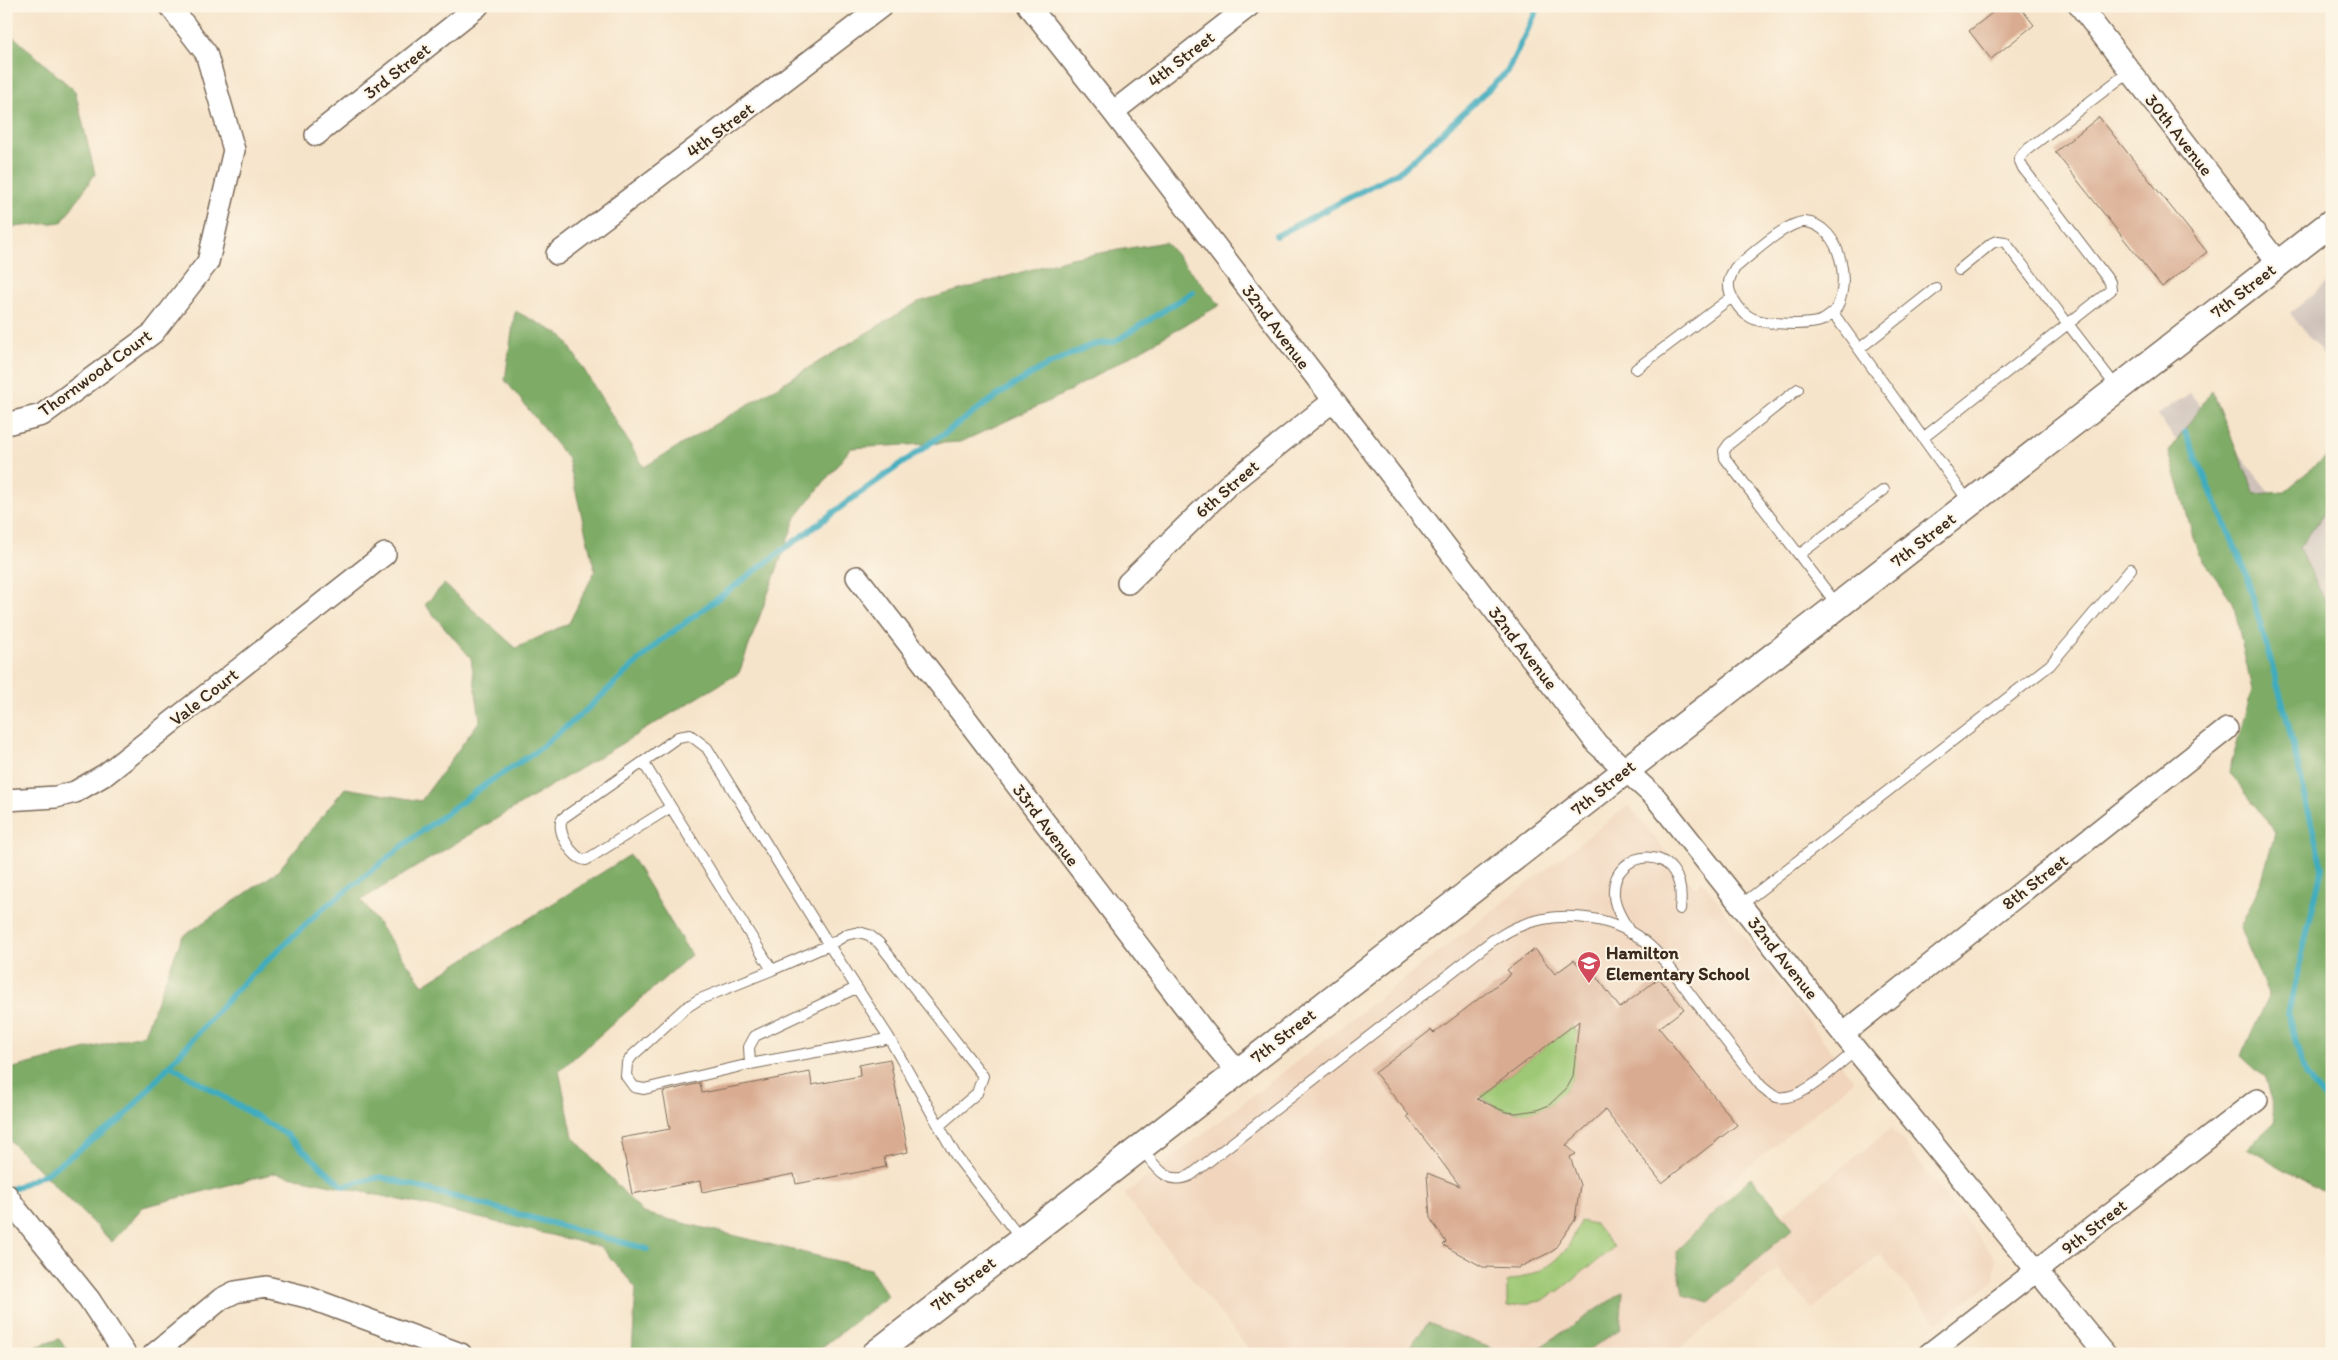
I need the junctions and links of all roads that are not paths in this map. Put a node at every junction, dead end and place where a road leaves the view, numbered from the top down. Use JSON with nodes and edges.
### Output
{"nodes":[{"id":1,"x":170,"y":6,"type":"edge"},
{"id":2,"x":478,"y":6,"type":"edge"},
{"id":3,"x":882,"y":6,"type":"edge"},
{"id":4,"x":1029,"y":6,"type":"edge"},
{"id":5,"x":1250,"y":6,"type":"edge"},
{"id":6,"x":2080,"y":6,"type":"edge"},
{"id":7,"x":2130,"y":71,"type":"junction"},
{"id":8,"x":1113,"y":112,"type":"junction"},
{"id":9,"x":316,"y":135,"type":"dead end"},
{"id":10,"x":2332,"y":222,"type":"edge"},
{"id":11,"x":557,"y":254,"type":"dead end"},
{"id":12,"x":2278,"y":263,"type":"junction"},
{"id":13,"x":1959,"y":270,"type":"dead end"},
{"id":14,"x":1936,"y":288,"type":"dead end"},
{"id":15,"x":1732,"y":297,"type":"junction"},
{"id":16,"x":1833,"y":313,"type":"junction"},
{"id":17,"x":2069,"y":325,"type":"junction"},
{"id":18,"x":1859,"y":349,"type":"junction"},
{"id":19,"x":1636,"y":369,"type":"dead end"},
{"id":20,"x":1798,"y":389,"type":"dead end"},
{"id":21,"x":2118,"y":389,"type":"junction"},
{"id":22,"x":1333,"y":401,"type":"junction"},
{"id":23,"x":6,"y":424,"type":"edge"},
{"id":24,"x":1923,"y":438,"type":"junction"},
{"id":25,"x":1884,"y":490,"type":"dead end"},
{"id":26,"x":1970,"y":503,"type":"junction"},
{"id":27,"x":385,"y":554,"type":"dead end"},
{"id":28,"x":1799,"y":555,"type":"junction"},
{"id":29,"x":2131,"y":569,"type":"dead end"},
{"id":30,"x":857,"y":577,"type":"dead end"},
{"id":31,"x":1128,"y":583,"type":"dead end"},
{"id":32,"x":1838,"y":606,"type":"junction"},
{"id":33,"x":2227,"y":729,"type":"dead end"},
{"id":34,"x":643,"y":762,"type":"junction"},
{"id":35,"x":1625,"y":769,"type":"junction"},
{"id":36,"x":6,"y":800,"type":"edge"},
{"id":37,"x":671,"y":807,"type":"junction"},
{"id":38,"x":1741,"y":905,"type":"junction"},
{"id":39,"x":1680,"y":909,"type":"dead end"},
{"id":40,"x":1630,"y":933,"type":"junction"},
{"id":41,"x":829,"y":946,"type":"junction"},
{"id":42,"x":772,"y":970,"type":"junction"},
{"id":43,"x":856,"y":988,"type":"junction"},
{"id":44,"x":888,"y":1036,"type":"junction"},
{"id":45,"x":1850,"y":1042,"type":"junction"},
{"id":46,"x":750,"y":1064,"type":"junction"},
{"id":47,"x":1237,"y":1071,"type":"junction"},
{"id":48,"x":2257,"y":1100,"type":"dead end"},
{"id":49,"x":940,"y":1125,"type":"junction"},
{"id":50,"x":1140,"y":1147,"type":"junction"},
{"id":51,"x":6,"y":1194,"type":"edge"},
{"id":52,"x":1021,"y":1239,"type":"junction"},
{"id":53,"x":2036,"y":1272,"type":"junction"},
{"id":54,"x":125,"y":1354,"type":"edge"},
{"id":55,"x":154,"y":1354,"type":"edge"},
{"id":56,"x":460,"y":1354,"type":"edge"},
{"id":57,"x":875,"y":1354,"type":"edge"},
{"id":58,"x":1929,"y":1354,"type":"edge"},
{"id":59,"x":2104,"y":1354,"type":"edge"}],
"edges":[{"from":1,"to":23,"type":"street","name":"Thornwood Court"},
{"from":2,"to":9,"type":"street","name":"3rd Street"},
{"from":3,"to":11,"type":"street","name":"4th Street"},
{"from":4,"to":8,"type":"street","name":"32nd Avenue"},
{"from":5,"to":8,"type":"street","name":"4th Street"},
{"from":6,"to":7,"type":"street","name":"30th Avenue"},
{"from":7,"to":12,"type":"street","name":"30th Avenue"},
{"from":7,"to":17,"type":"lane"},
{"from":8,"to":22,"type":"street","name":"32nd Avenue"},
{"from":10,"to":12,"type":"street","name":"7th Street"},
{"from":12,"to":21,"type":"street","name":"7th Street"},
{"from":13,"to":17,"type":"lane"},
{"from":14,"to":18,"type":"lane"},
{"from":15,"to":16,"type":"lane"},
{"from":15,"to":16,"type":"lane"},
{"from":15,"to":19,"type":"lane"},
{"from":16,"to":18,"type":"lane"},
{"from":17,"to":21,"type":"lane"},
{"from":17,"to":24,"type":"lane"},
{"from":18,"to":24,"type":"lane"},
{"from":20,"to":28,"type":"lane"},
{"from":21,"to":26,"type":"street","name":"7th Street"},
{"from":22,"to":31,"type":"street","name":"6th Street"},
{"from":22,"to":35,"type":"street","name":"32nd Avenue"},
{"from":24,"to":26,"type":"lane"},
{"from":25,"to":28,"type":"lane"},
{"from":26,"to":32,"type":"street","name":"7th Street"},
{"from":27,"to":36,"type":"street","name":"Vale Court"},
{"from":28,"to":32,"type":"lane"},
{"from":29,"to":38,"type":"lane"},
{"from":30,"to":47,"type":"street","name":"33rd Avenue"},
{"from":32,"to":35,"type":"street","name":"7th Street"},
{"from":33,"to":45,"type":"street","name":"8th Street"},
{"from":34,"to":37,"type":"lane"},
{"from":34,"to":37,"type":"lane"},
{"from":34,"to":41,"type":"lane"},
{"from":35,"to":38,"type":"street","name":"32nd Avenue"},
{"from":35,"to":47,"type":"street","name":"7th Street"},
{"from":37,"to":42,"type":"lane"},
{"from":38,"to":45,"type":"street","name":"32nd Avenue"},
{"from":39,"to":40,"type":"lane"},
{"from":40,"to":45,"type":"lane"},
{"from":40,"to":50,"type":"lane"},
{"from":41,"to":42,"type":"lane"},
{"from":41,"to":43,"type":"lane"},
{"from":41,"to":49,"type":"lane"},
{"from":42,"to":46,"type":"lane"},
{"from":43,"to":44,"type":"lane"},
{"from":43,"to":46,"type":"lane"},
{"from":44,"to":46,"type":"lane"},
{"from":44,"to":49,"type":"lane"},
{"from":45,"to":53,"type":"street","name":"32nd Avenue"},
{"from":47,"to":50,"type":"street","name":"7th Street"},
{"from":48,"to":53,"type":"street","name":"9th Street"},
{"from":49,"to":52,"type":"lane"},
{"from":50,"to":52,"type":"street","name":"7th Street"},
{"from":51,"to":54,"type":"street"},
{"from":52,"to":57,"type":"street","name":"7th Street"},
{"from":53,"to":58,"type":"street","name":"9th Street"},
{"from":53,"to":59,"type":"street","name":"32nd Avenue"},
{"from":55,"to":56,"type":"street"}]}
